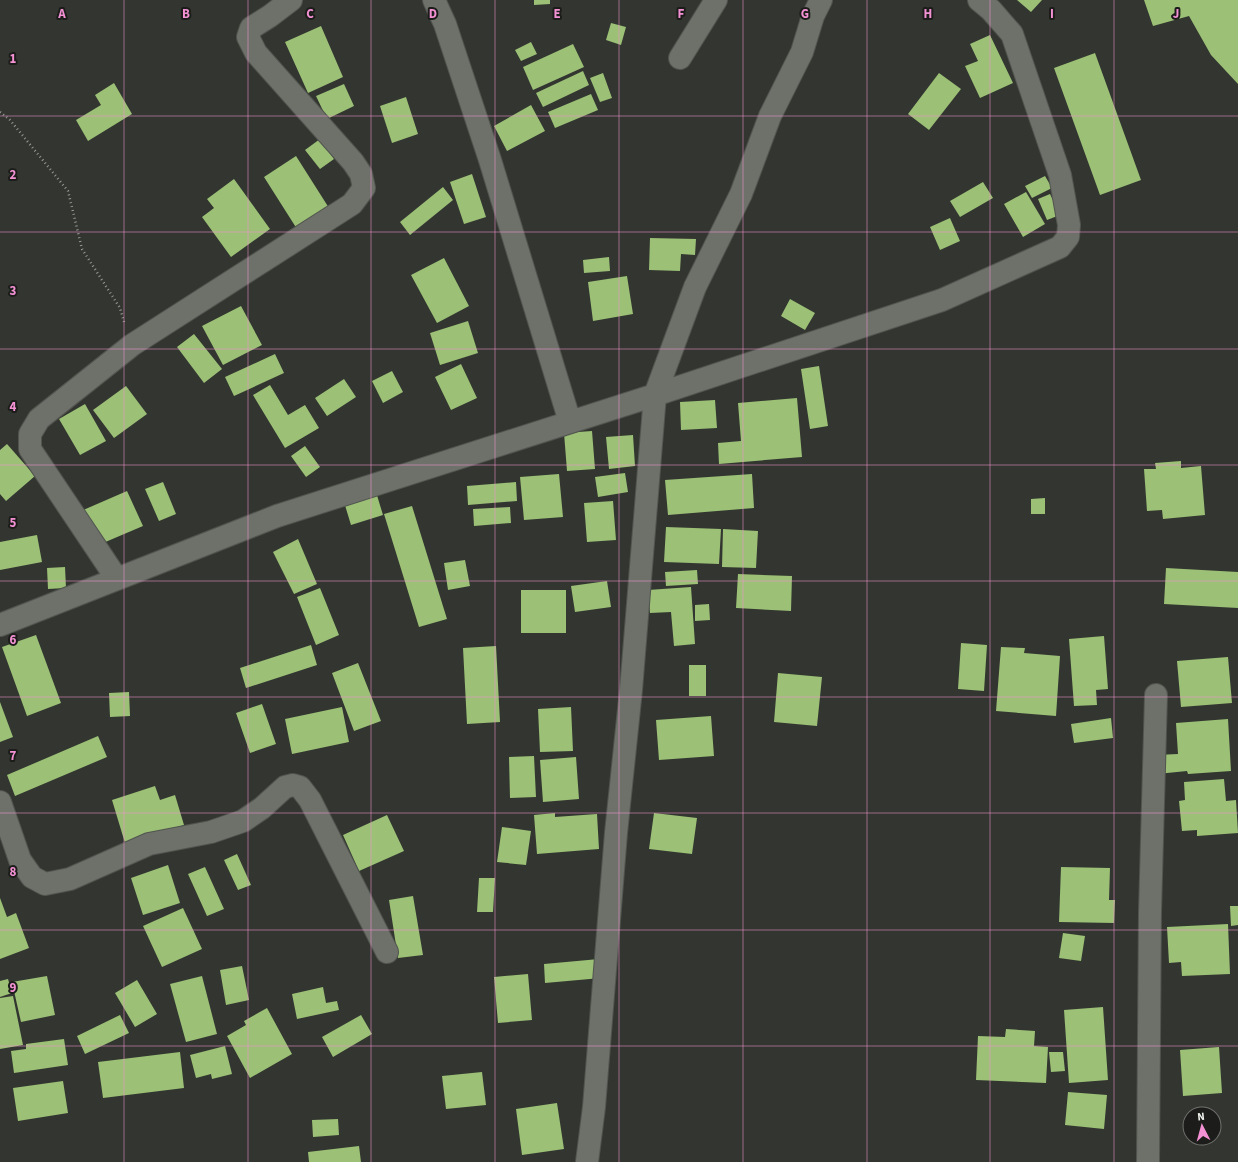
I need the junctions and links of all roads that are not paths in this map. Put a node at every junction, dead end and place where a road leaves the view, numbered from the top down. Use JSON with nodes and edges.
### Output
{"nodes":[{"id":1,"x":291,"y":0,"type":"edge"},
{"id":2,"x":434,"y":0,"type":"edge"},
{"id":3,"x":716,"y":0,"type":"edge"},
{"id":4,"x":821,"y":0,"type":"edge"},
{"id":5,"x":979,"y":0,"type":"edge"},
{"id":6,"x":680,"y":58,"type":"dead end"},
{"id":7,"x":656,"y":395,"type":"junction"},
{"id":8,"x":570,"y":422,"type":"junction"},
{"id":9,"x":117,"y":579,"type":"junction"},
{"id":10,"x":0,"y":625,"type":"edge"},
{"id":11,"x":1156,"y":695,"type":"dead end"},
{"id":12,"x":0,"y":802,"type":"edge"},
{"id":13,"x":386,"y":952,"type":"dead end"},
{"id":14,"x":587,"y":1162,"type":"edge"},
{"id":15,"x":1148,"y":1162,"type":"edge"}],
"edges":[{"from":1,"to":9,"type":"street"},
{"from":2,"to":8,"type":"street"},
{"from":3,"to":6,"type":"street"},
{"from":4,"to":7,"type":"street"},
{"from":5,"to":7,"type":"street"},
{"from":7,"to":8,"type":"street"},
{"from":7,"to":14,"type":"street"},
{"from":8,"to":9,"type":"street"},
{"from":9,"to":10,"type":"street"},
{"from":11,"to":15,"type":"street"},
{"from":12,"to":13,"type":"street"}]}
